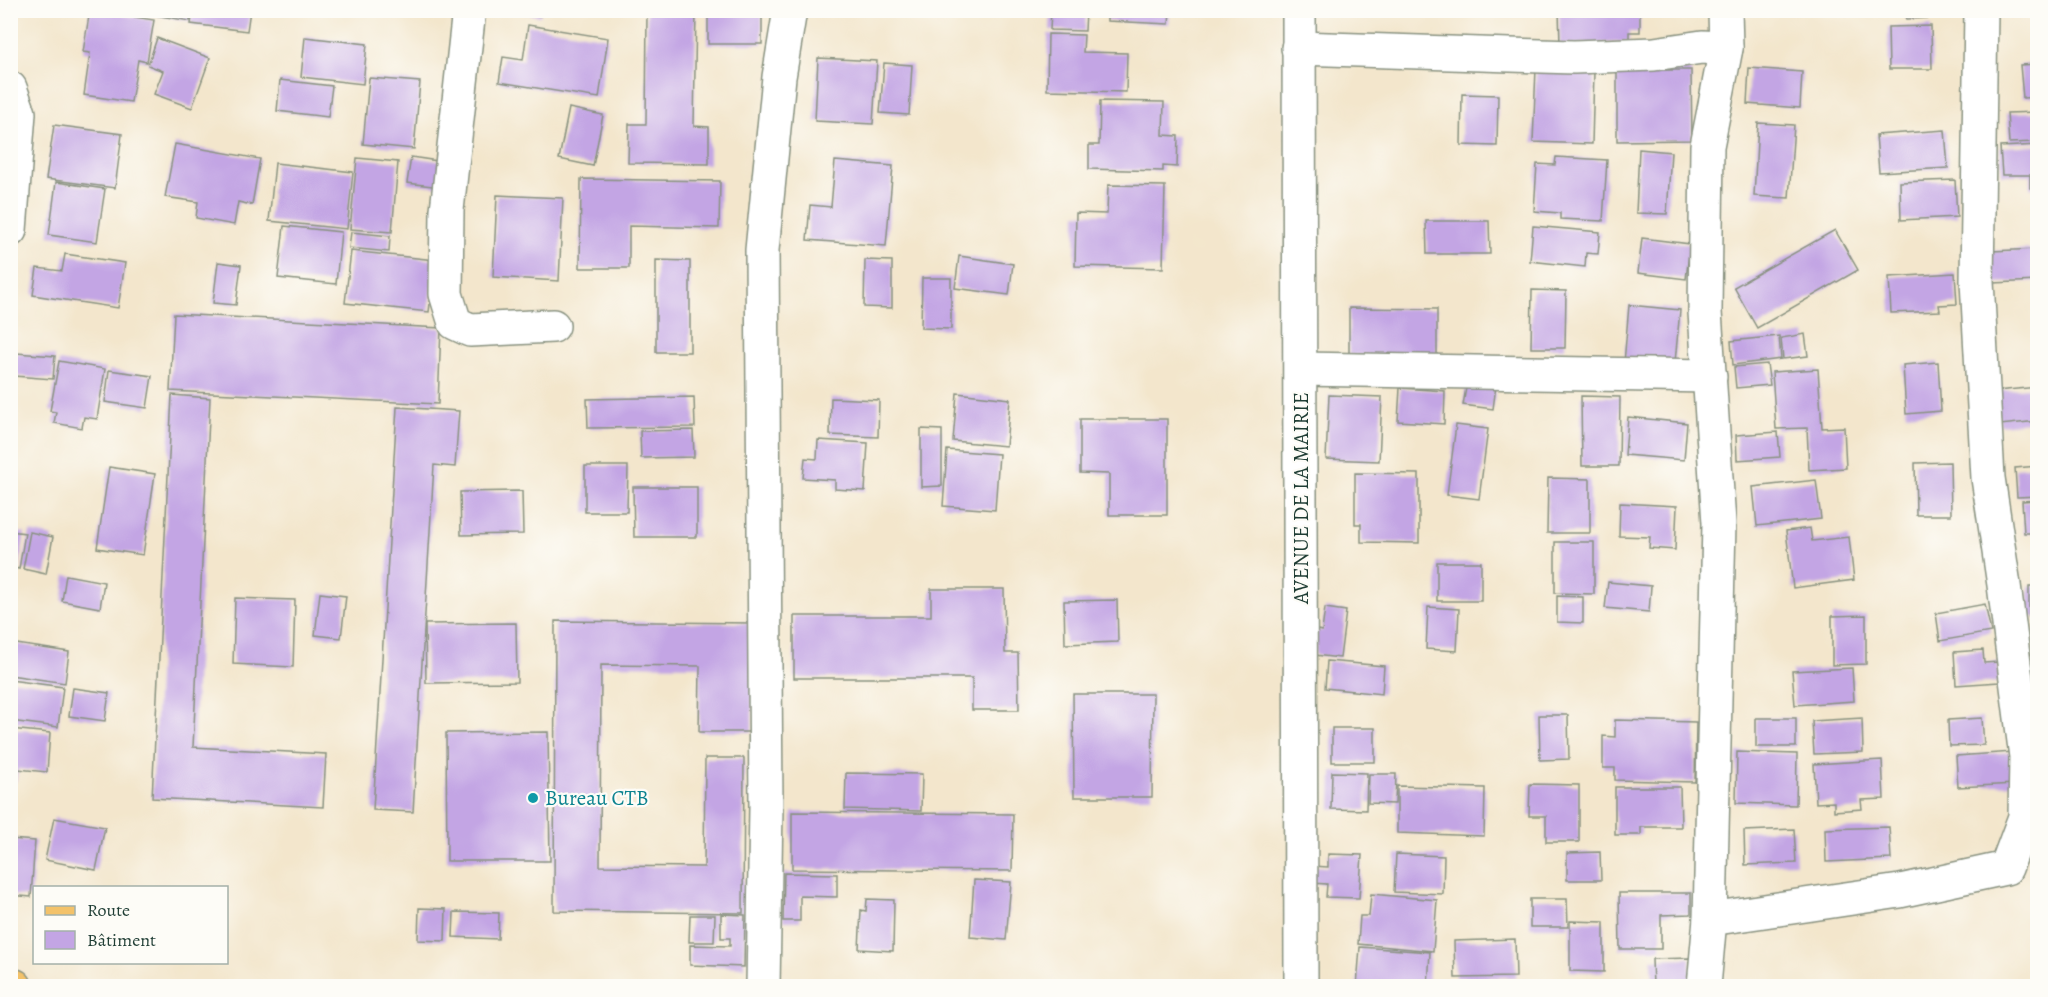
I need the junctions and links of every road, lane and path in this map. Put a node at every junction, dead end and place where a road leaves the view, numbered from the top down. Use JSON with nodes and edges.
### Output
{"nodes":[{"id":1,"x":469,"y":10,"type":"edge"},
{"id":2,"x":790,"y":10,"type":"edge"},
{"id":3,"x":1299,"y":10,"type":"edge"},
{"id":4,"x":1725,"y":10,"type":"edge"},
{"id":5,"x":1981,"y":10,"type":"edge"},
{"id":6,"x":1298,"y":48,"type":"junction"},
{"id":7,"x":1726,"y":48,"type":"junction"},
{"id":8,"x":10,"y":88,"type":"edge"},
{"id":9,"x":10,"y":230,"type":"edge"},
{"id":10,"x":552,"y":326,"type":"dead end"},
{"id":11,"x":1301,"y":369,"type":"junction"},
{"id":12,"x":1710,"y":376,"type":"junction"},
{"id":13,"x":1710,"y":919,"type":"junction"},
{"id":14,"x":763,"y":987,"type":"edge"},
{"id":15,"x":1301,"y":987,"type":"edge"},
{"id":16,"x":1704,"y":987,"type":"edge"}],
"edges":[{"from":1,"to":10,"type":"street"},
{"from":2,"to":14,"type":"street"},
{"from":3,"to":6,"type":"street","name":"AVENUE DE LA MAIRIE"},
{"from":4,"to":7,"type":"street"},
{"from":5,"to":13,"type":"street"},
{"from":6,"to":7,"type":"street"},
{"from":6,"to":11,"type":"street","name":"AVENUE DE LA MAIRIE"},
{"from":7,"to":12,"type":"street"},
{"from":8,"to":9,"type":"street"},
{"from":11,"to":12,"type":"street"},
{"from":11,"to":15,"type":"street","name":"AVENUE DE LA MAIRIE"},
{"from":12,"to":13,"type":"street"},
{"from":13,"to":16,"type":"street"}]}
